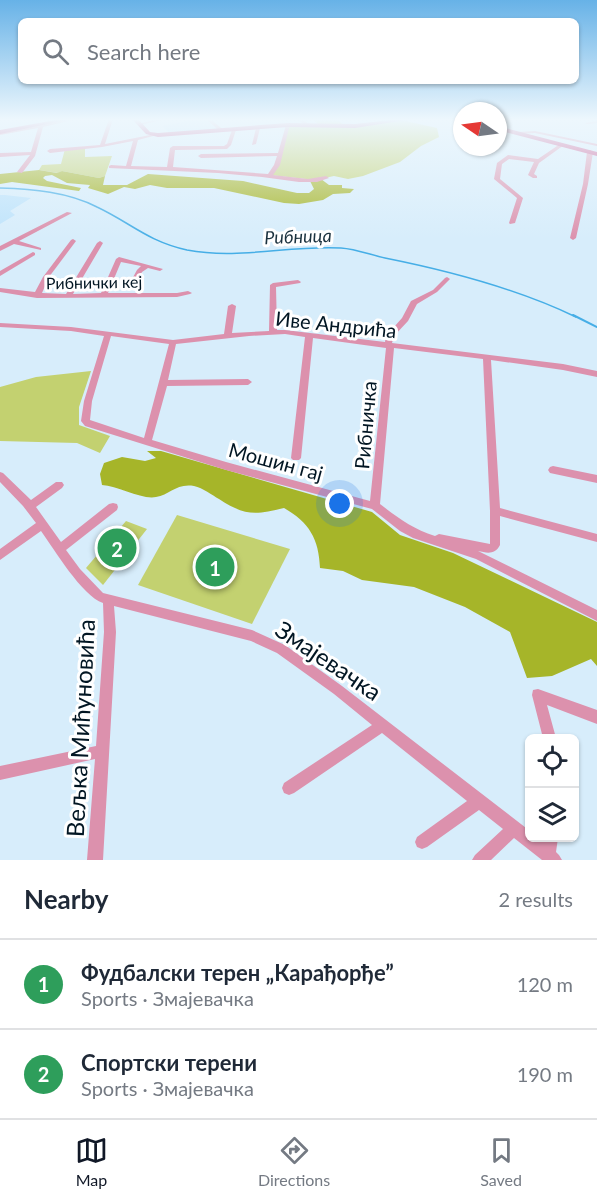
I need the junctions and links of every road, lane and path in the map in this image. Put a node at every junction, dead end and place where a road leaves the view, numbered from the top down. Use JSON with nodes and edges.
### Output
{"nodes":[{"id":1,"x":29,"y":159,"type":"edge"},
{"id":2,"x":130,"y":159,"type":"edge"},
{"id":3,"x":171,"y":159,"type":"edge"},
{"id":4,"x":278,"y":159,"type":"edge"},
{"id":5,"x":505,"y":159,"type":"edge"},
{"id":6,"x":530,"y":159,"type":"edge"},
{"id":7,"x":540,"y":159,"type":"edge"},
{"id":8,"x":592,"y":159,"type":"edge"},
{"id":9,"x":537,"y":161,"type":"junction"},
{"id":10,"x":111,"y":167,"type":"dead end"},
{"id":11,"x":128,"y":167,"type":"junction"},
{"id":12,"x":170,"y":167,"type":"junction"},
{"id":13,"x":20,"y":172,"type":"dead end"},
{"id":14,"x":270,"y":175,"type":"junction"},
{"id":15,"x":535,"y":177,"type":"dead end"},
{"id":16,"x":326,"y":178,"type":"dead end"},
{"id":17,"x":69,"y":213,"type":"dead end"},
{"id":18,"x":512,"y":223,"type":"dead end"},
{"id":19,"x":573,"y":238,"type":"dead end"},
{"id":20,"x":73,"y":241,"type":"dead end"},
{"id":21,"x":14,"y":242,"type":"junction"},
{"id":22,"x":100,"y":243,"type":"dead end"},
{"id":23,"x":0,"y":249,"type":"edge"},
{"id":24,"x":144,"y":267,"type":"junction"},
{"id":25,"x":160,"y":269,"type":"dead end"},
{"id":26,"x":0,"y":274,"type":"edge"},
{"id":27,"x":447,"y":279,"type":"dead end"},
{"id":28,"x":134,"y":281,"type":"dead end"},
{"id":29,"x":298,"y":282,"type":"dead end"},
{"id":30,"x":0,"y":290,"type":"edge"},
{"id":31,"x":188,"y":293,"type":"dead end"},
{"id":32,"x":37,"y":296,"type":"junction"},
{"id":33,"x":68,"y":296,"type":"junction"},
{"id":34,"x":103,"y":296,"type":"junction"},
{"id":35,"x":232,"y":306,"type":"dead end"},
{"id":36,"x":0,"y":325,"type":"edge"},
{"id":37,"x":273,"y":332,"type":"junction"},
{"id":38,"x":108,"y":334,"type":"junction"},
{"id":39,"x":309,"y":335,"type":"junction"},
{"id":40,"x":228,"y":336,"type":"junction"},
{"id":41,"x":173,"y":342,"type":"junction"},
{"id":42,"x":389,"y":346,"type":"junction"},
{"id":43,"x":487,"y":357,"type":"junction"},
{"id":44,"x":597,"y":374,"type":"edge"},
{"id":45,"x":248,"y":382,"type":"dead end"},
{"id":46,"x":163,"y":383,"type":"junction"},
{"id":47,"x":147,"y":441,"type":"junction"},
{"id":48,"x":296,"y":458,"type":"dead end"},
{"id":49,"x":553,"y":470,"type":"dead end"},
{"id":50,"x":0,"y":476,"type":"edge"},
{"id":51,"x":597,"y":479,"type":"edge"},
{"id":52,"x":60,"y":485,"type":"dead end"},
{"id":53,"x":375,"y":506,"type":"junction"},
{"id":54,"x":29,"y":507,"type":"junction"},
{"id":55,"x":113,"y":507,"type":"dead end"},
{"id":56,"x":495,"y":511,"type":"junction"},
{"id":57,"x":41,"y":525,"type":"junction"},
{"id":58,"x":417,"y":535,"type":"junction"},
{"id":59,"x":597,"y":538,"type":"edge"},
{"id":60,"x":59,"y":549,"type":"junction"},
{"id":61,"x":0,"y":555,"type":"edge"},
{"id":62,"x":108,"y":599,"type":"junction"},
{"id":63,"x":597,"y":616,"type":"edge"},
{"id":64,"x":597,"y":717,"type":"edge"},
{"id":65,"x":383,"y":725,"type":"junction"},
{"id":66,"x":548,"y":734,"type":"edge"},
{"id":67,"x":102,"y":751,"type":"junction"},
{"id":68,"x":0,"y":773,"type":"edge"},
{"id":69,"x":289,"y":788,"type":"dead end"},
{"id":70,"x":478,"y":801,"type":"junction"},
{"id":71,"x":513,"y":829,"type":"junction"},
{"id":72,"x":422,"y":842,"type":"dead end"},
{"id":73,"x":551,"y":842,"type":"edge"},
{"id":74,"x":551,"y":858,"type":"edge"},
{"id":75,"x":95,"y":860,"type":"edge"},
{"id":76,"x":480,"y":860,"type":"edge"}],
"edges":[{"from":1,"to":13,"type":"street"},
{"from":2,"to":11,"type":"street"},
{"from":3,"to":12,"type":"street"},
{"from":4,"to":14,"type":"street"},
{"from":5,"to":18,"type":"street"},
{"from":6,"to":9,"type":"street"},
{"from":7,"to":9,"type":"street"},
{"from":8,"to":19,"type":"street"},
{"from":9,"to":15,"type":"street"},
{"from":10,"to":11,"type":"street"},
{"from":11,"to":12,"type":"street"},
{"from":12,"to":14,"type":"street"},
{"from":14,"to":16,"type":"street"},
{"from":17,"to":21,"type":"street"},
{"from":20,"to":32,"type":"street"},
{"from":21,"to":23,"type":"street"},
{"from":21,"to":26,"type":"street"},
{"from":22,"to":33,"type":"street"},
{"from":24,"to":25,"type":"street"},
{"from":24,"to":28,"type":"street"},
{"from":24,"to":34,"type":"street"},
{"from":27,"to":42,"type":"street","name":"Рибничка"},
{"from":29,"to":37,"type":"street"},
{"from":30,"to":32,"type":"street","name":"Рибнички кеј"},
{"from":31,"to":34,"type":"street","name":"Рибнички кеј"},
{"from":32,"to":33,"type":"street","name":"Рибнички кеј"},
{"from":33,"to":34,"type":"street","name":"Рибнички кеј"},
{"from":35,"to":40,"type":"street"},
{"from":36,"to":38,"type":"street","name":"Иве Андрића"},
{"from":37,"to":39,"type":"street","name":"Иве Андрића"},
{"from":37,"to":40,"type":"street","name":"Иве Андрића"},
{"from":38,"to":41,"type":"street","name":"Иве Андрића"},
{"from":38,"to":47,"type":"street","name":"Мошин гај"},
{"from":39,"to":42,"type":"street","name":"Иве Андрића"},
{"from":39,"to":48,"type":"street"},
{"from":40,"to":41,"type":"street","name":"Иве Андрића"},
{"from":41,"to":46,"type":"street"},
{"from":42,"to":43,"type":"street","name":"Иве Андрића"},
{"from":42,"to":53,"type":"street","name":"Рибничка"},
{"from":43,"to":44,"type":"street","name":"Иве Андрића"},
{"from":43,"to":56,"type":"street"},
{"from":45,"to":46,"type":"street"},
{"from":46,"to":47,"type":"street"},
{"from":47,"to":53,"type":"street","name":"Мошин гај"},
{"from":49,"to":51,"type":"street"},
{"from":50,"to":54,"type":"street","name":"Змајевачка"},
{"from":52,"to":54,"type":"street"},
{"from":53,"to":58,"type":"street","name":"Мошин гај"},
{"from":54,"to":57,"type":"street","name":"Змајевачка"},
{"from":55,"to":60,"type":"street"},
{"from":56,"to":58,"type":"street"},
{"from":56,"to":59,"type":"street"},
{"from":57,"to":60,"type":"street","name":"Змајевачка"},
{"from":57,"to":61,"type":"street"},
{"from":58,"to":63,"type":"street","name":"Мошин гај"},
{"from":60,"to":62,"type":"street","name":"Змајевачка"},
{"from":62,"to":65,"type":"street","name":"Змајевачка"},
{"from":62,"to":67,"type":"street","name":"Вељка Мићуновића"},
{"from":64,"to":66,"type":"street"},
{"from":65,"to":69,"type":"street","name":"Змајевачка"},
{"from":65,"to":70,"type":"street","name":"Змајевачка"},
{"from":67,"to":68,"type":"street"},
{"from":67,"to":75,"type":"street","name":"Вељка Мићуновића"},
{"from":70,"to":71,"type":"street","name":"Змајевачка"},
{"from":70,"to":72,"type":"street"},
{"from":71,"to":74,"type":"street","name":"Змајевачка"},
{"from":71,"to":76,"type":"street"},
{"from":73,"to":74,"type":"street"}]}
